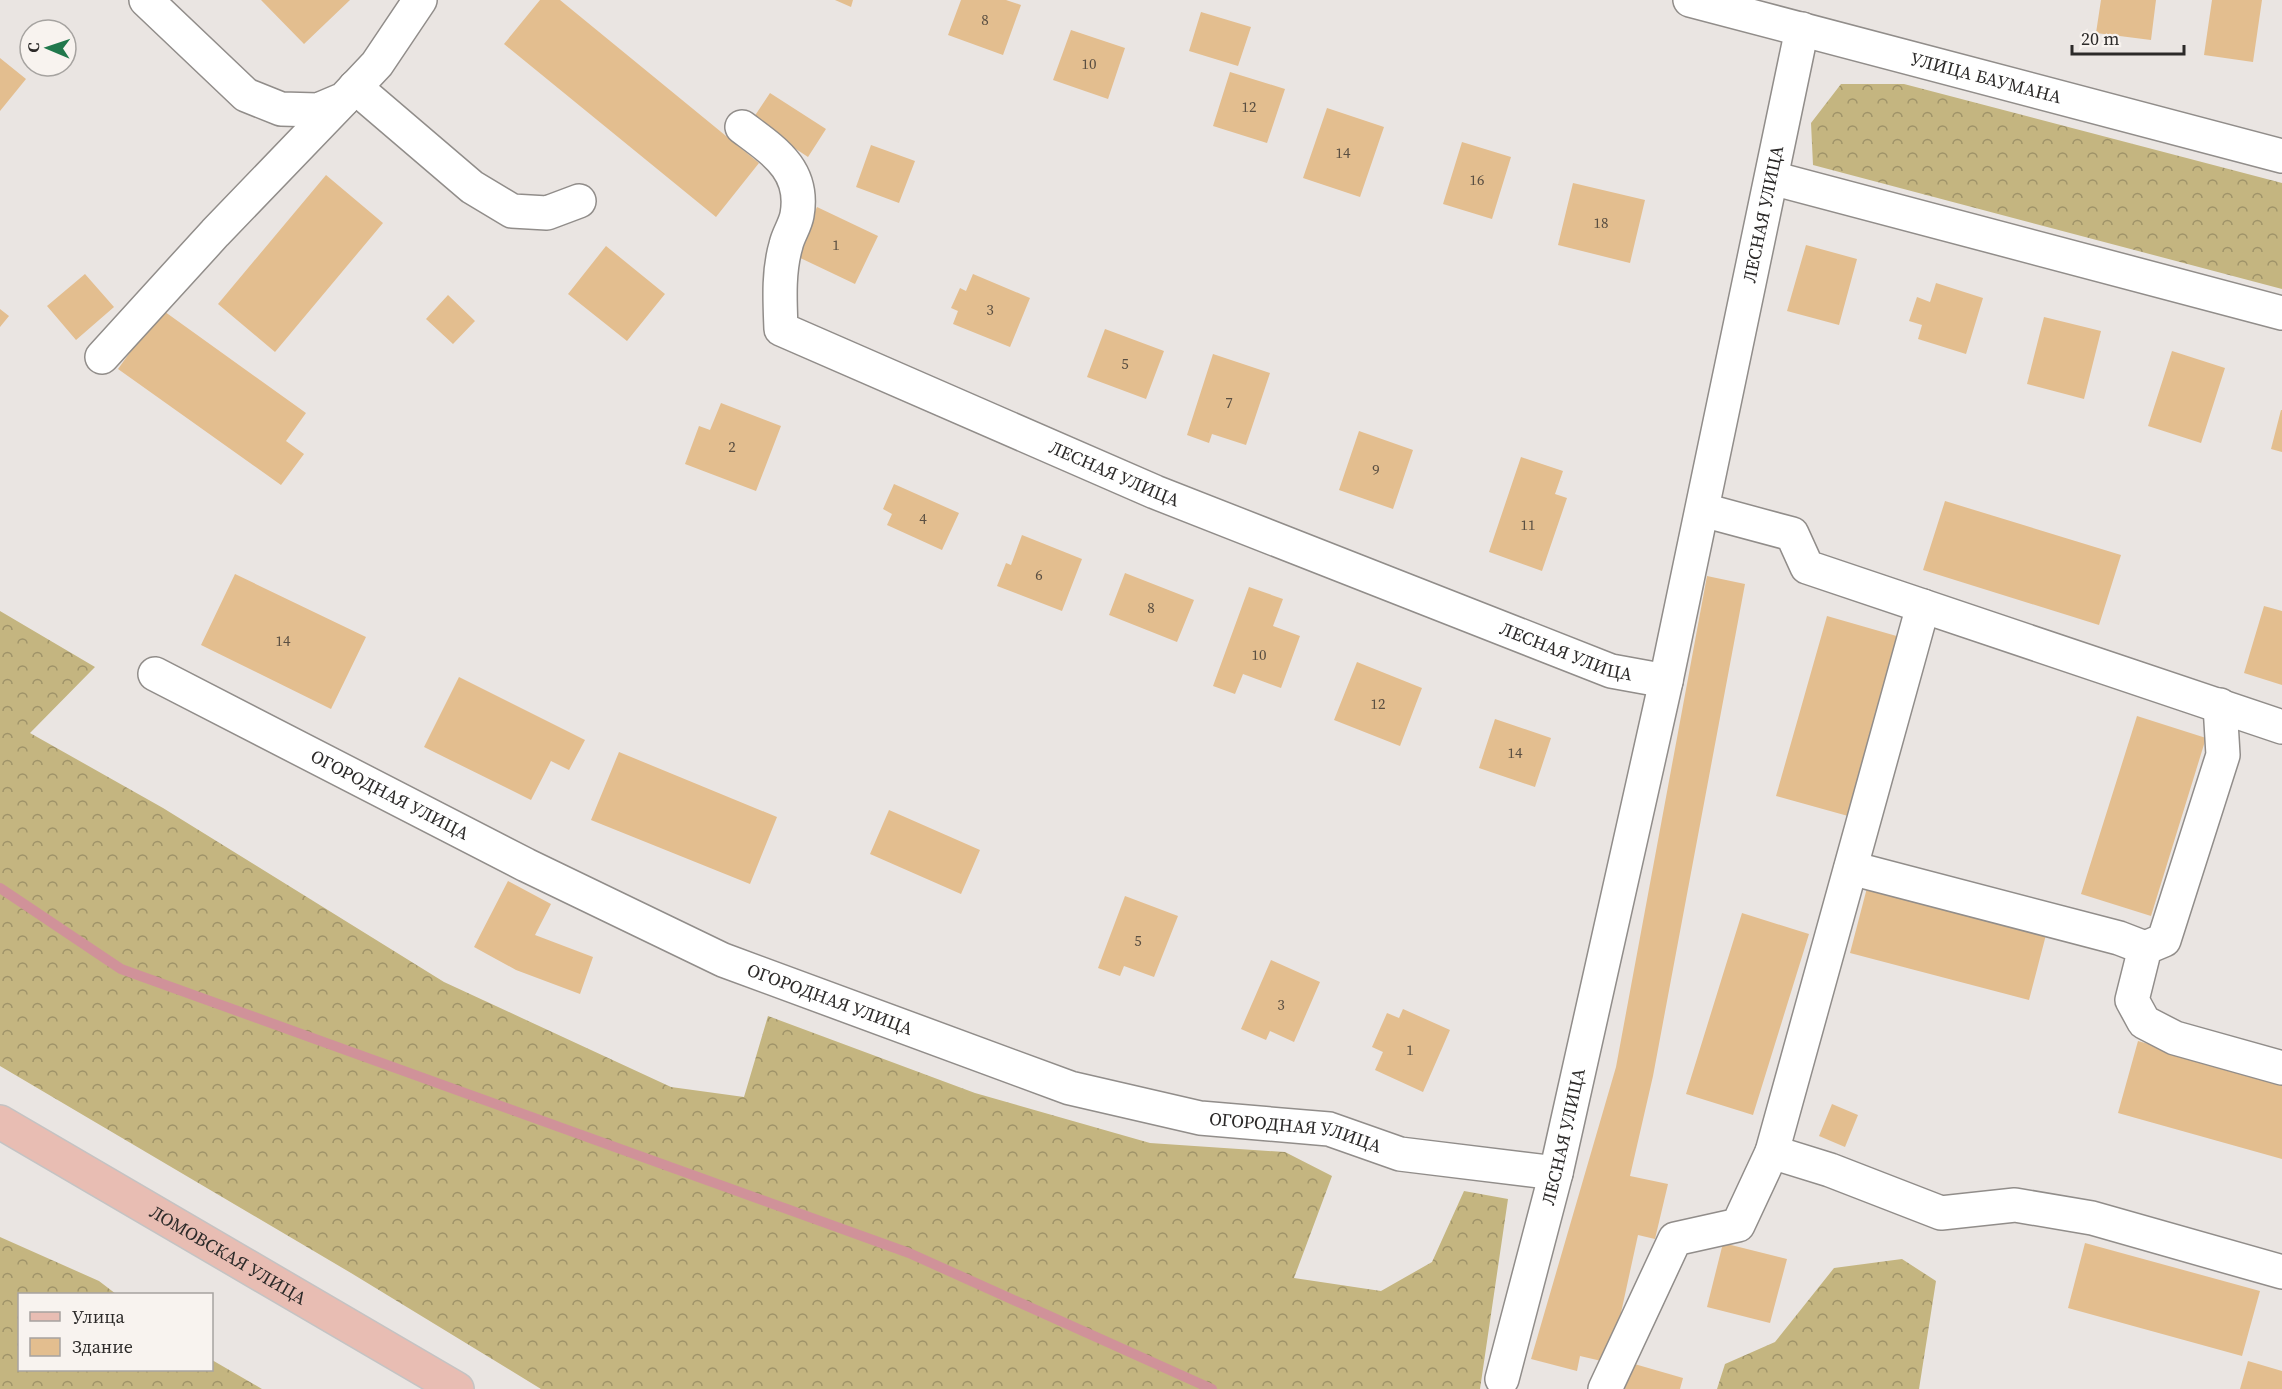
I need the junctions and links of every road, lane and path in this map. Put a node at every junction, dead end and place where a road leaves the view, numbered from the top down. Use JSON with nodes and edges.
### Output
{"nodes":[{"id":1,"x":146,"y":0,"type":"edge"},
{"id":2,"x":420,"y":0,"type":"edge"},
{"id":3,"x":1690,"y":0,"type":"edge"},
{"id":4,"x":1802,"y":28,"type":"junction"},
{"id":5,"x":349,"y":93,"type":"junction"},
{"id":6,"x":742,"y":127,"type":"dead end"},
{"id":7,"x":2282,"y":156,"type":"edge"},
{"id":8,"x":1772,"y":178,"type":"junction"},
{"id":9,"x":579,"y":201,"type":"dead end"},
{"id":10,"x":2282,"y":313,"type":"edge"},
{"id":11,"x":102,"y":357,"type":"dead end"},
{"id":12,"x":1703,"y":510,"type":"junction"},
{"id":13,"x":1923,"y":606,"type":"junction"},
{"id":14,"x":155,"y":674,"type":"dead end"},
{"id":15,"x":1666,"y":681,"type":"junction"},
{"id":16,"x":2220,"y":705,"type":"junction"},
{"id":17,"x":2282,"y":727,"type":"edge"},
{"id":18,"x":1851,"y":868,"type":"junction"},
{"id":19,"x":2145,"y":948,"type":"junction"},
{"id":20,"x":2282,"y":1068,"type":"edge"},
{"id":21,"x":0,"y":1122,"type":"edge"},
{"id":22,"x":1772,"y":1152,"type":"junction"},
{"id":23,"x":1556,"y":1173,"type":"junction"},
{"id":24,"x":2282,"y":1272,"type":"edge"},
{"id":25,"x":1502,"y":1379,"type":"dead end"},
{"id":26,"x":457,"y":1389,"type":"edge"},
{"id":27,"x":1605,"y":1389,"type":"edge"}],
"edges":[{"from":1,"to":5,"type":"street"},
{"from":2,"to":5,"type":"street"},
{"from":3,"to":4,"type":"street","name":"УЛИЦА БАУМАНА"},
{"from":4,"to":7,"type":"street","name":"УЛИЦА БАУМАНА"},
{"from":4,"to":8,"type":"street","name":"ЛЕСНАЯ УЛИЦА"},
{"from":5,"to":9,"type":"street"},
{"from":5,"to":11,"type":"street"},
{"from":6,"to":15,"type":"street","name":"ЛЕСНАЯ УЛИЦА"},
{"from":8,"to":10,"type":"street"},
{"from":8,"to":12,"type":"street","name":"ЛЕСНАЯ УЛИЦА"},
{"from":12,"to":13,"type":"street"},
{"from":12,"to":15,"type":"street","name":"ЛЕСНАЯ УЛИЦА"},
{"from":13,"to":16,"type":"street"},
{"from":13,"to":18,"type":"street"},
{"from":14,"to":23,"type":"street","name":"ОГОРОДНАЯ УЛИЦА"},
{"from":15,"to":23,"type":"street","name":"ЛЕСНАЯ УЛИЦА"},
{"from":16,"to":17,"type":"street"},
{"from":16,"to":19,"type":"street"},
{"from":18,"to":19,"type":"street"},
{"from":18,"to":22,"type":"street"},
{"from":19,"to":20,"type":"street"},
{"from":21,"to":26,"type":"main road","name":"ЛОМОВСКАЯ УЛИЦА"},
{"from":22,"to":24,"type":"street"},
{"from":22,"to":27,"type":"street"},
{"from":23,"to":25,"type":"street","name":"ЛЕСНАЯ УЛИЦА"}]}
